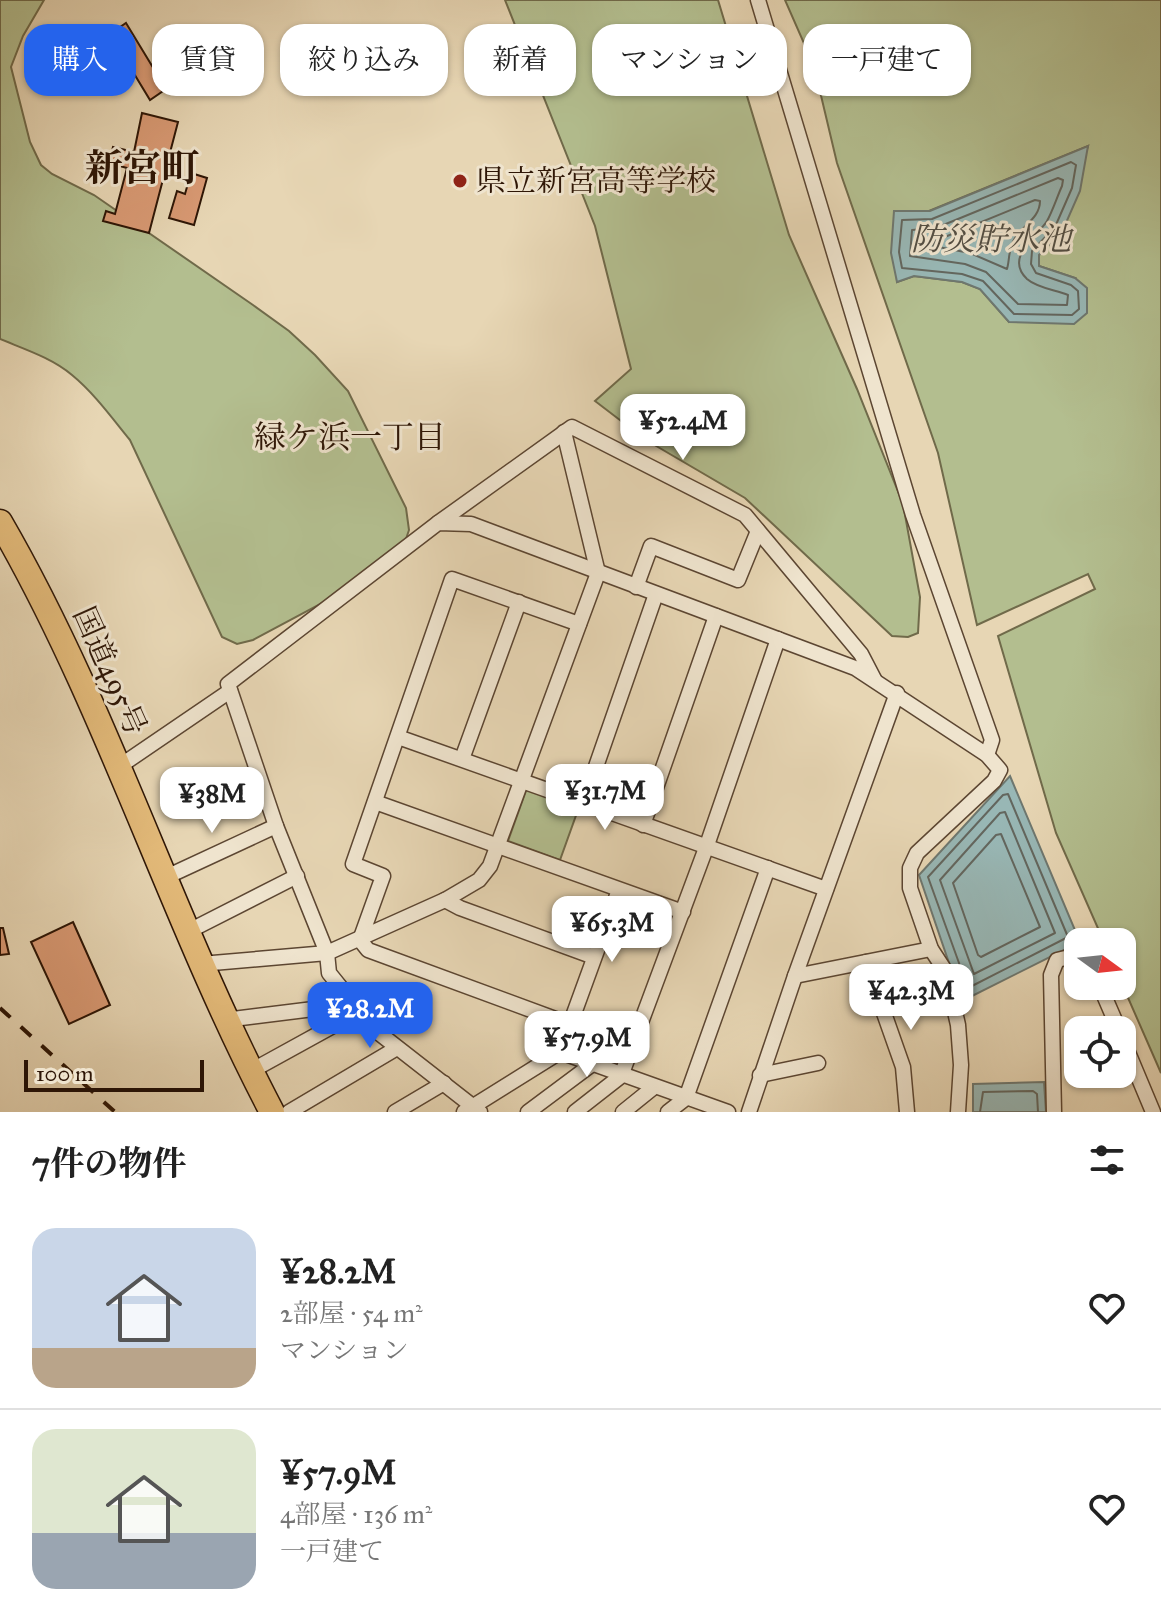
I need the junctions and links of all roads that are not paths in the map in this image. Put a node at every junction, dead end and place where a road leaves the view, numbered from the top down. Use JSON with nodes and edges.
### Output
{"nodes":[{"id":1,"x":758,"y":0,"type":"edge"},
{"id":2,"x":564,"y":432,"type":"junction"},
{"id":3,"x":0,"y":522,"type":"edge"},
{"id":4,"x":438,"y":523,"type":"junction"},
{"id":5,"x":758,"y":531,"type":"junction"},
{"id":6,"x":598,"y":573,"type":"junction"},
{"id":7,"x":636,"y":587,"type":"junction"},
{"id":8,"x":656,"y":594,"type":"junction"},
{"id":9,"x":519,"y":602,"type":"junction"},
{"id":10,"x":716,"y":616,"type":"junction"},
{"id":11,"x":579,"y":624,"type":"junction"},
{"id":12,"x":778,"y":639,"type":"junction"},
{"id":13,"x":874,"y":680,"type":"junction"},
{"id":14,"x":230,"y":691,"type":"junction"},
{"id":15,"x":897,"y":693,"type":"junction"},
{"id":16,"x":398,"y":737,"type":"junction"},
{"id":17,"x":987,"y":755,"type":"junction"},
{"id":18,"x":462,"y":759,"type":"junction"},
{"id":19,"x":117,"y":768,"type":"junction"},
{"id":20,"x":523,"y":782,"type":"junction"},
{"id":21,"x":375,"y":802,"type":"junction"},
{"id":22,"x":583,"y":804,"type":"junction"},
{"id":23,"x":643,"y":825,"type":"junction"},
{"id":24,"x":276,"y":826,"type":"junction"},
{"id":25,"x":500,"y":846,"type":"junction"},
{"id":26,"x":706,"y":848,"type":"junction"},
{"id":27,"x":768,"y":868,"type":"junction"},
{"id":28,"x":297,"y":876,"type":"junction"},
{"id":29,"x":164,"y":878,"type":"junction"},
{"id":30,"x":826,"y":889,"type":"junction"},
{"id":31,"x":619,"y":890,"type":"junction"},
{"id":32,"x":445,"y":900,"type":"junction"},
{"id":33,"x":683,"y":912,"type":"junction"},
{"id":34,"x":187,"y":932,"type":"junction"},
{"id":35,"x":360,"y":940,"type":"junction"},
{"id":36,"x":931,"y":949,"type":"junction"},
{"id":37,"x":327,"y":953,"type":"junction"},
{"id":38,"x":594,"y":957,"type":"junction"},
{"id":39,"x":1064,"y":958,"type":"edge"},
{"id":40,"x":866,"y":962,"type":"junction"},
{"id":41,"x":201,"y":964,"type":"junction"},
{"id":42,"x":795,"y":976,"type":"junction"},
{"id":43,"x":357,"y":1008,"type":"junction"},
{"id":44,"x":225,"y":1020,"type":"junction"},
{"id":45,"x":569,"y":1024,"type":"junction"},
{"id":46,"x":397,"y":1048,"type":"junction"},
{"id":47,"x":560,"y":1052,"type":"junction"},
{"id":48,"x":818,"y":1063,"type":"dead end"},
{"id":49,"x":591,"y":1065,"type":"junction"},
{"id":50,"x":251,"y":1071,"type":"junction"},
{"id":51,"x":1136,"y":1071,"type":"edge"},
{"id":52,"x":760,"y":1075,"type":"junction"},
{"id":53,"x":621,"y":1076,"type":"junction"},
{"id":54,"x":444,"y":1083,"type":"junction"},
{"id":55,"x":654,"y":1087,"type":"junction"},
{"id":56,"x":686,"y":1098,"type":"junction"},
{"id":57,"x":472,"y":1110,"type":"edge"},
{"id":58,"x":720,"y":1111,"type":"edge"},
{"id":59,"x":272,"y":1112,"type":"edge"},
{"id":60,"x":289,"y":1112,"type":"edge"},
{"id":61,"x":395,"y":1112,"type":"edge"},
{"id":62,"x":528,"y":1112,"type":"edge"},
{"id":63,"x":575,"y":1112,"type":"edge"},
{"id":64,"x":623,"y":1112,"type":"edge"},
{"id":65,"x":668,"y":1112,"type":"edge"},
{"id":66,"x":749,"y":1112,"type":"edge"},
{"id":67,"x":907,"y":1112,"type":"edge"},
{"id":68,"x":958,"y":1112,"type":"edge"},
{"id":69,"x":1054,"y":1112,"type":"edge"},
{"id":70,"x":1153,"y":1112,"type":"edge"}],
"edges":[{"from":1,"to":17,"type":"street"},
{"from":2,"to":4,"type":"street"},
{"from":2,"to":5,"type":"street"},
{"from":2,"to":6,"type":"street"},
{"from":3,"to":19,"type":"highway","name":"国道495号"},
{"from":4,"to":6,"type":"street"},
{"from":4,"to":14,"type":"street"},
{"from":5,"to":7,"type":"street"},
{"from":5,"to":13,"type":"street"},
{"from":6,"to":7,"type":"street"},
{"from":6,"to":11,"type":"street"},
{"from":7,"to":8,"type":"street"},
{"from":8,"to":10,"type":"street"},
{"from":8,"to":22,"type":"street"},
{"from":9,"to":11,"type":"street"},
{"from":9,"to":16,"type":"street"},
{"from":9,"to":18,"type":"street"},
{"from":10,"to":12,"type":"street"},
{"from":10,"to":23,"type":"street"},
{"from":11,"to":20,"type":"street"},
{"from":12,"to":13,"type":"street"},
{"from":12,"to":26,"type":"street"},
{"from":13,"to":15,"type":"street"},
{"from":14,"to":19,"type":"street"},
{"from":14,"to":24,"type":"street"},
{"from":15,"to":17,"type":"street"},
{"from":15,"to":30,"type":"street"},
{"from":16,"to":18,"type":"street"},
{"from":16,"to":21,"type":"street"},
{"from":17,"to":36,"type":"street"},
{"from":18,"to":20,"type":"street"},
{"from":19,"to":29,"type":"highway","name":"国道495号"},
{"from":20,"to":22,"type":"street"},
{"from":20,"to":25,"type":"street"},
{"from":21,"to":25,"type":"street"},
{"from":21,"to":35,"type":"street"},
{"from":22,"to":23,"type":"street"},
{"from":23,"to":26,"type":"street"},
{"from":24,"to":28,"type":"street"},
{"from":24,"to":29,"type":"street"},
{"from":25,"to":31,"type":"street"},
{"from":25,"to":32,"type":"street"},
{"from":26,"to":27,"type":"street"},
{"from":26,"to":33,"type":"street"},
{"from":27,"to":30,"type":"street"},
{"from":27,"to":56,"type":"street"},
{"from":28,"to":34,"type":"street"},
{"from":28,"to":37,"type":"street"},
{"from":29,"to":34,"type":"highway","name":"国道495号"},
{"from":30,"to":42,"type":"street"},
{"from":31,"to":33,"type":"street"},
{"from":31,"to":38,"type":"street"},
{"from":32,"to":35,"type":"street"},
{"from":32,"to":38,"type":"street"},
{"from":33,"to":53,"type":"street"},
{"from":34,"to":41,"type":"highway","name":"国道495号"},
{"from":35,"to":37,"type":"street"},
{"from":35,"to":45,"type":"street"},
{"from":36,"to":40,"type":"street"},
{"from":36,"to":68,"type":"street"},
{"from":37,"to":41,"type":"street"},
{"from":37,"to":43,"type":"street"},
{"from":38,"to":45,"type":"street"},
{"from":39,"to":69,"type":"street"},
{"from":40,"to":42,"type":"street"},
{"from":40,"to":67,"type":"street"},
{"from":41,"to":44,"type":"highway","name":"国道495号"},
{"from":42,"to":52,"type":"street"},
{"from":43,"to":44,"type":"street"},
{"from":43,"to":46,"type":"street"},
{"from":43,"to":50,"type":"street"},
{"from":44,"to":50,"type":"highway","name":"国道495号"},
{"from":45,"to":47,"type":"street"},
{"from":46,"to":54,"type":"street"},
{"from":46,"to":60,"type":"street"},
{"from":47,"to":49,"type":"street"},
{"from":47,"to":57,"type":"street"},
{"from":48,"to":52,"type":"street"},
{"from":49,"to":53,"type":"street"},
{"from":49,"to":62,"type":"street"},
{"from":50,"to":59,"type":"highway","name":"国道495号"},
{"from":51,"to":70,"type":"street"},
{"from":52,"to":66,"type":"street"},
{"from":53,"to":55,"type":"street"},
{"from":53,"to":63,"type":"street"},
{"from":54,"to":57,"type":"street"},
{"from":54,"to":61,"type":"street"},
{"from":55,"to":56,"type":"street"},
{"from":55,"to":64,"type":"street"},
{"from":56,"to":58,"type":"street"},
{"from":56,"to":65,"type":"street"}]}
